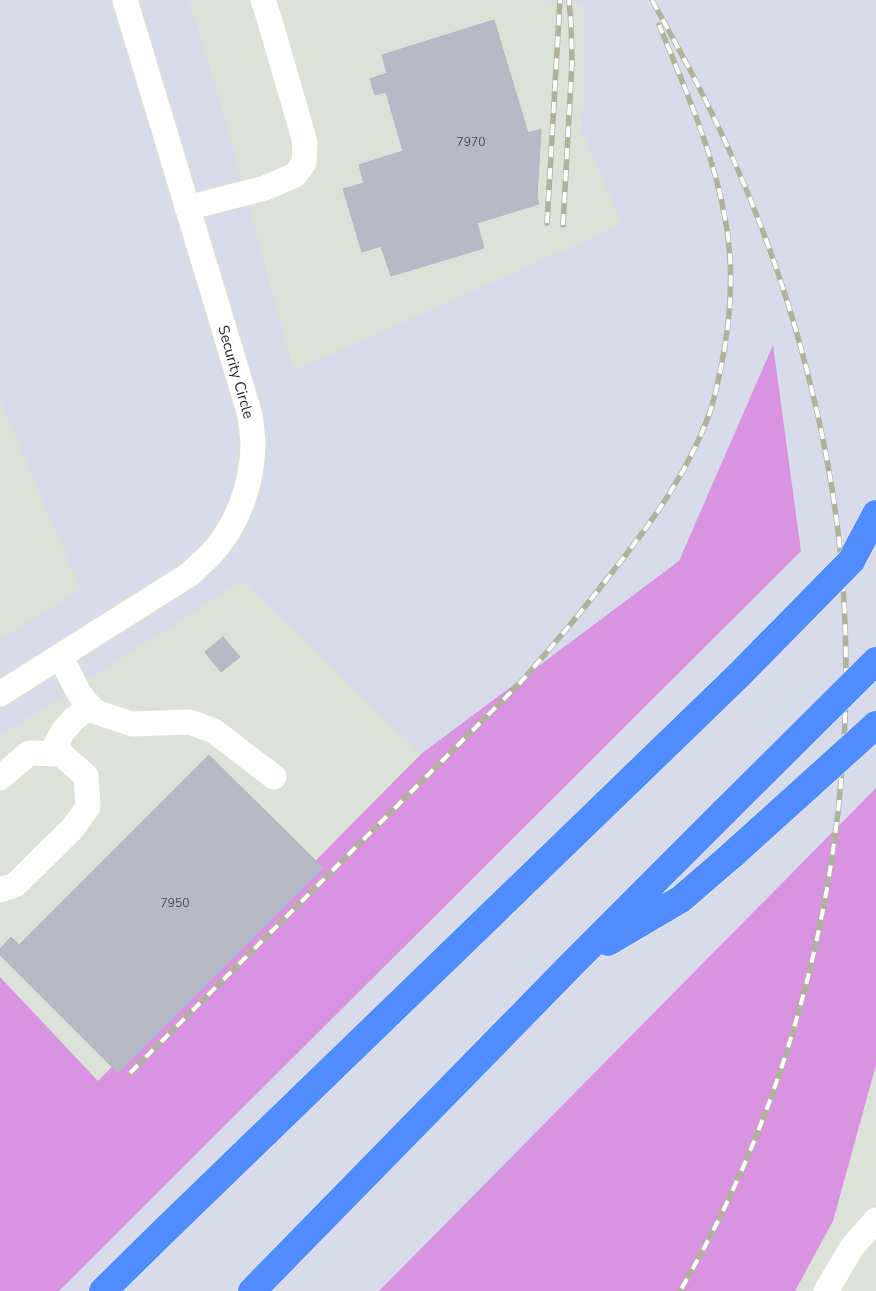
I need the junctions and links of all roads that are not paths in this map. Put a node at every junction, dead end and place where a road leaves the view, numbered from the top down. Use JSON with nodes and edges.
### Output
{"nodes":[{"id":1,"x":125,"y":0,"type":"edge"},
{"id":2,"x":262,"y":0,"type":"edge"},
{"id":3,"x":187,"y":208,"type":"junction"},
{"id":4,"x":876,"y":514,"type":"edge"},
{"id":5,"x":876,"y":536,"type":"edge"},
{"id":6,"x":851,"y":561,"type":"junction"},
{"id":7,"x":60,"y":656,"type":"junction"},
{"id":8,"x":876,"y":661,"type":"edge"},
{"id":9,"x":0,"y":694,"type":"edge"},
{"id":10,"x":90,"y":706,"type":"junction"},
{"id":11,"x":876,"y":724,"type":"edge"},
{"id":12,"x":51,"y":754,"type":"junction"},
{"id":13,"x":274,"y":777,"type":"dead end"},
{"id":14,"x":0,"y":778,"type":"edge"},
{"id":15,"x":0,"y":890,"type":"edge"},
{"id":16,"x":574,"y":962,"type":"junction"},
{"id":17,"x":876,"y":1220,"type":"edge"},
{"id":18,"x":103,"y":1291,"type":"edge"},
{"id":19,"x":252,"y":1291,"type":"edge"},
{"id":20,"x":826,"y":1291,"type":"edge"}],
"edges":[{"from":1,"to":3,"type":"street","name":"Security Circle"},
{"from":2,"to":3,"type":"street"},
{"from":3,"to":7,"type":"street","name":"Security Circle"},
{"from":4,"to":6,"type":"highway"},
{"from":5,"to":6,"type":"highway"},
{"from":6,"to":18,"type":"highway","bridge":true},
{"from":7,"to":9,"type":"street","name":"Security Circle"},
{"from":7,"to":10,"type":"street"},
{"from":8,"to":16,"type":"highway","bridge":true},
{"from":10,"to":12,"type":"street"},
{"from":10,"to":13,"type":"street"},
{"from":11,"to":16,"type":"highway","bridge":true},
{"from":12,"to":14,"type":"street"},
{"from":12,"to":15,"type":"street"},
{"from":16,"to":19,"type":"highway"},
{"from":17,"to":20,"type":"street"}]}
